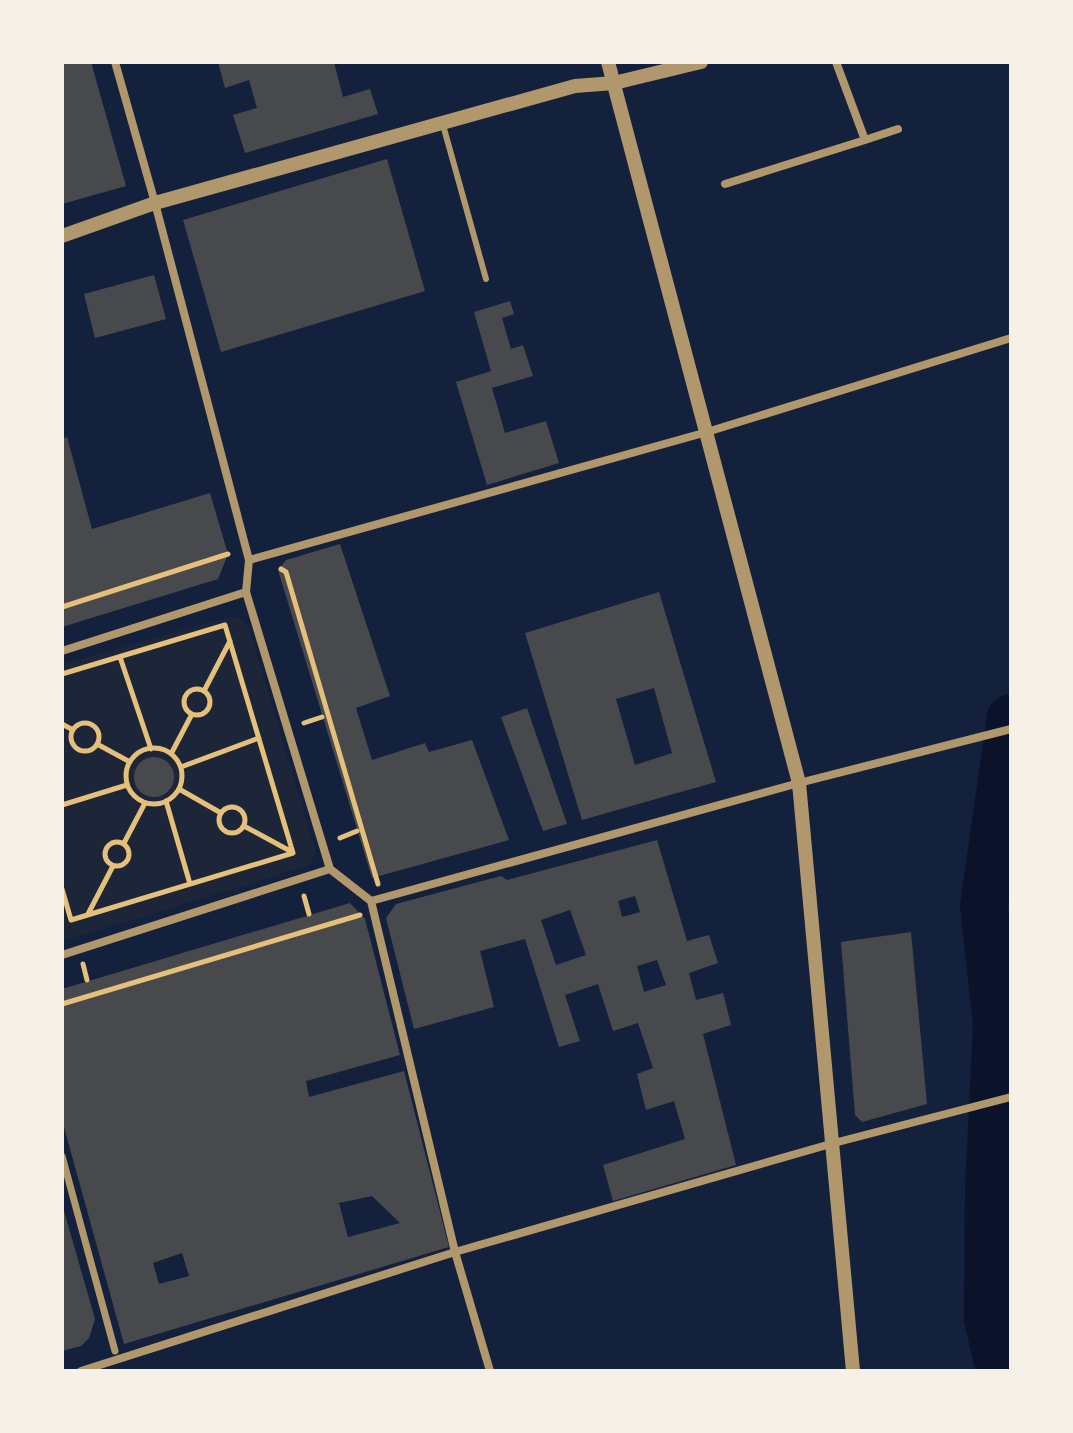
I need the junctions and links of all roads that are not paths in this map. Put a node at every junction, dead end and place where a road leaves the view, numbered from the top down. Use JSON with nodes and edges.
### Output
{"nodes":[{"id":1,"x":115,"y":62,"type":"edge"},
{"id":2,"x":608,"y":62,"type":"edge"},
{"id":3,"x":701,"y":62,"type":"edge"},
{"id":4,"x":836,"y":62,"type":"edge"},
{"id":5,"x":614,"y":83,"type":"junction"},
{"id":6,"x":442,"y":123,"type":"junction"},
{"id":7,"x":898,"y":129,"type":"dead end"},
{"id":8,"x":865,"y":140,"type":"junction"},
{"id":9,"x":725,"y":184,"type":"dead end"},
{"id":10,"x":155,"y":203,"type":"junction"},
{"id":11,"x":62,"y":236,"type":"edge"},
{"id":12,"x":486,"y":279,"type":"dead end"},
{"id":13,"x":1011,"y":338,"type":"edge"},
{"id":14,"x":707,"y":432,"type":"junction"},
{"id":15,"x":249,"y":560,"type":"junction"},
{"id":16,"x":246,"y":592,"type":"junction"},
{"id":17,"x":62,"y":651,"type":"edge"},
{"id":18,"x":1011,"y":729,"type":"edge"},
{"id":19,"x":799,"y":783,"type":"junction"},
{"id":20,"x":330,"y":869,"type":"junction"},
{"id":21,"x":371,"y":901,"type":"junction"},
{"id":22,"x":62,"y":955,"type":"edge"},
{"id":23,"x":1011,"y":1097,"type":"edge"},
{"id":24,"x":834,"y":1143,"type":"junction"},
{"id":25,"x":62,"y":1156,"type":"edge"},
{"id":26,"x":455,"y":1252,"type":"junction"},
{"id":27,"x":116,"y":1356,"type":"junction"},
{"id":28,"x":81,"y":1371,"type":"edge"},
{"id":29,"x":120,"y":1371,"type":"edge"},
{"id":30,"x":490,"y":1371,"type":"edge"},
{"id":31,"x":853,"y":1371,"type":"edge"}],
"edges":[{"from":1,"to":10,"type":"street"},
{"from":2,"to":5,"type":"street"},
{"from":3,"to":5,"type":"street"},
{"from":4,"to":8,"type":"street"},
{"from":5,"to":6,"type":"street"},
{"from":5,"to":14,"type":"street"},
{"from":6,"to":10,"type":"street"},
{"from":6,"to":12,"type":"lane"},
{"from":7,"to":8,"type":"street"},
{"from":8,"to":9,"type":"street"},
{"from":10,"to":11,"type":"street"},
{"from":10,"to":15,"type":"street"},
{"from":13,"to":14,"type":"street"},
{"from":14,"to":15,"type":"street"},
{"from":14,"to":19,"type":"street"},
{"from":15,"to":16,"type":"street"},
{"from":16,"to":17,"type":"street"},
{"from":16,"to":20,"type":"street"},
{"from":18,"to":19,"type":"street"},
{"from":19,"to":21,"type":"street"},
{"from":19,"to":24,"type":"street"},
{"from":20,"to":21,"type":"street"},
{"from":20,"to":22,"type":"street"},
{"from":21,"to":26,"type":"street"},
{"from":23,"to":24,"type":"street"},
{"from":24,"to":26,"type":"street"},
{"from":24,"to":31,"type":"street"},
{"from":25,"to":27,"type":"street"},
{"from":26,"to":27,"type":"street"},
{"from":26,"to":30,"type":"street"},
{"from":27,"to":28,"type":"street"},
{"from":27,"to":29,"type":"street"}]}
